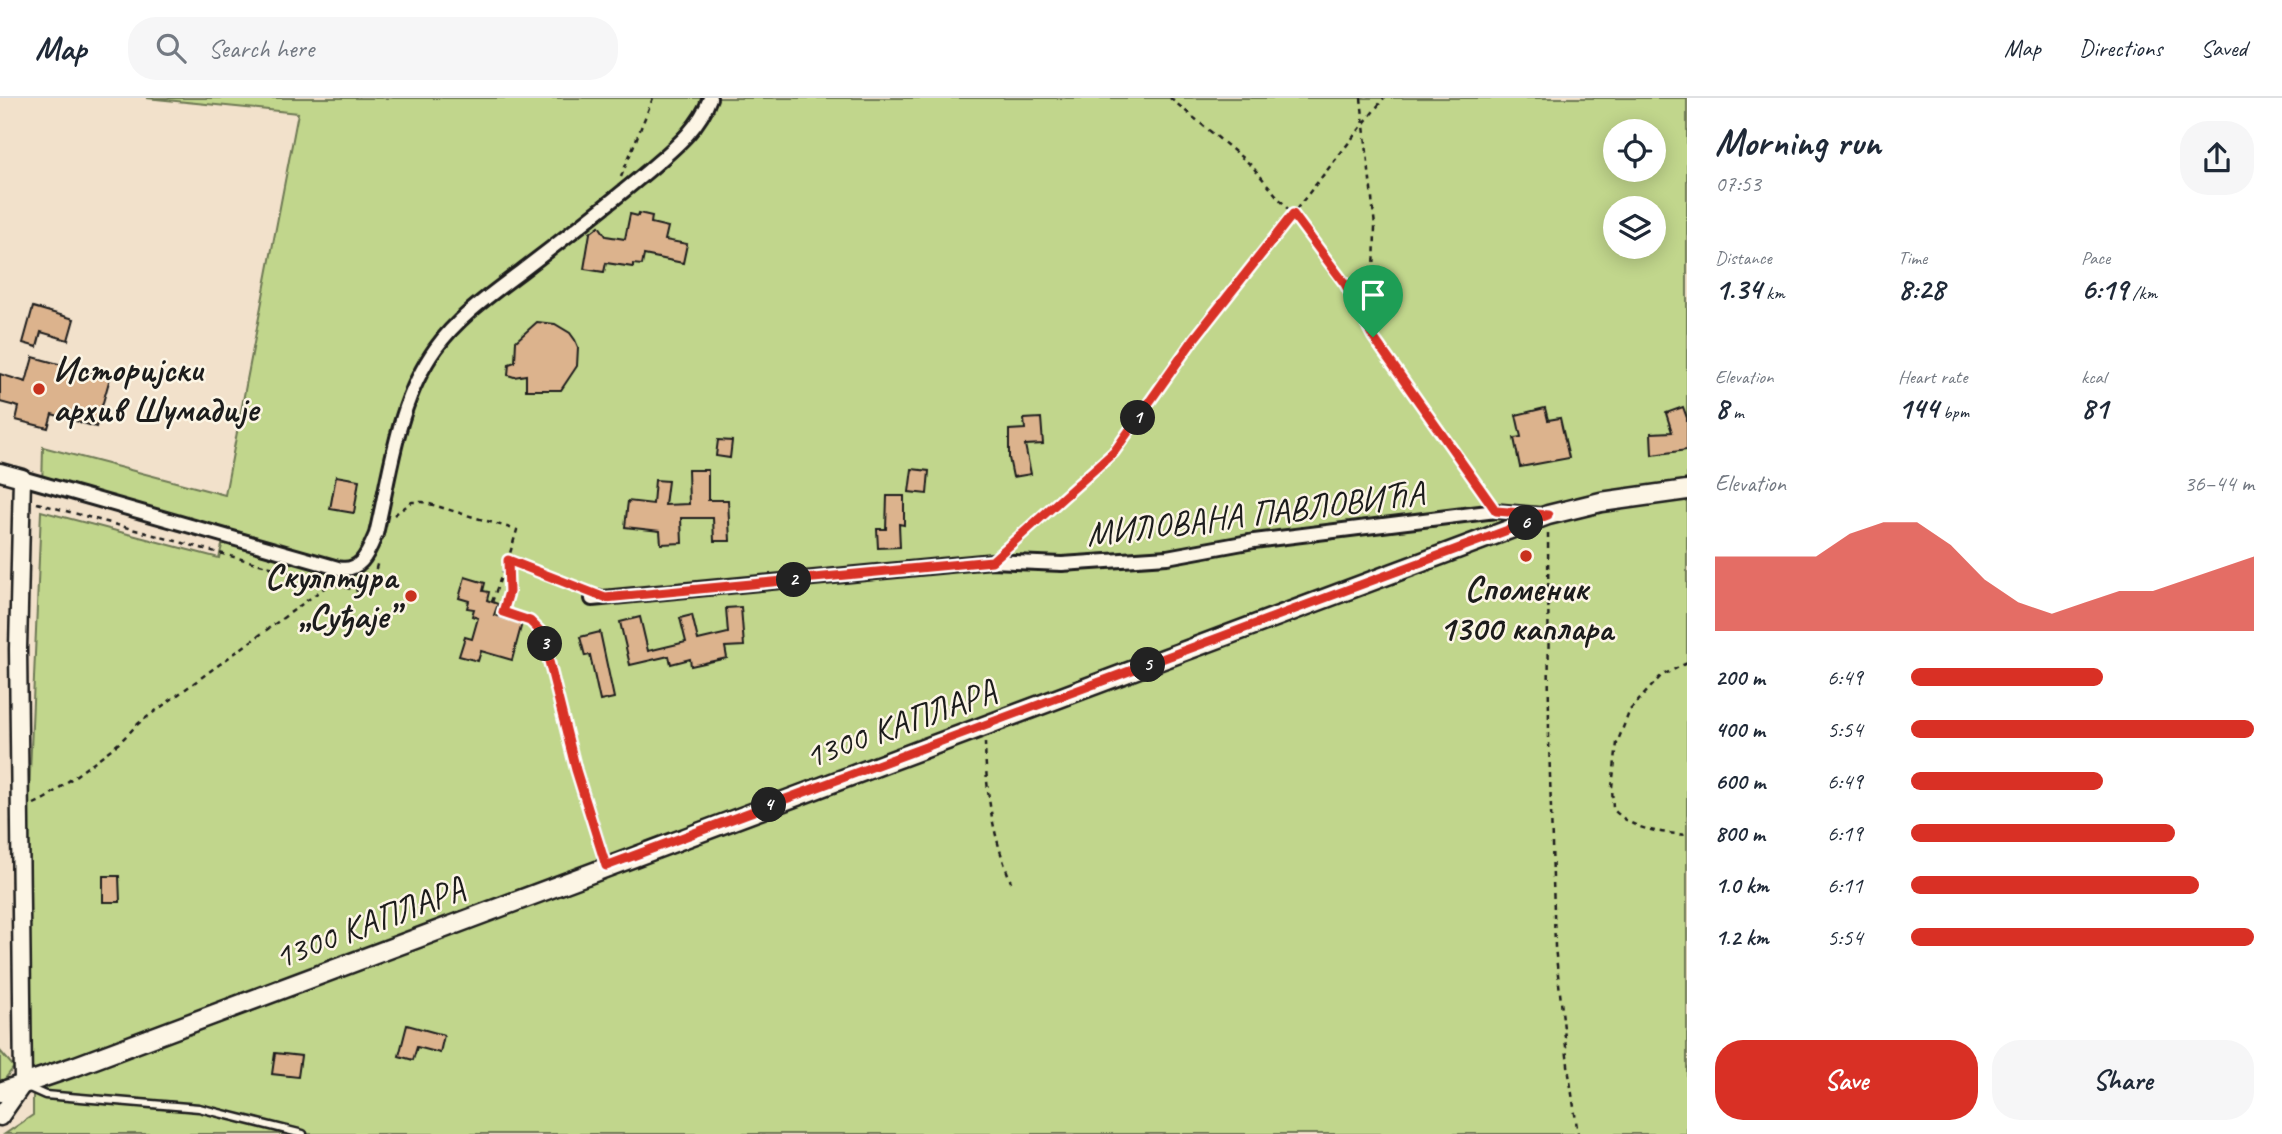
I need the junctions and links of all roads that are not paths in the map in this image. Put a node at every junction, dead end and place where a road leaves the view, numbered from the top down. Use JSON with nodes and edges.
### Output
{"nodes":[{"id":1,"x":710,"y":98,"type":"edge"},
{"id":2,"x":0,"y":472,"type":"edge"},
{"id":3,"x":22,"y":478,"type":"junction"},
{"id":4,"x":1687,"y":490,"type":"edge"},
{"id":5,"x":1548,"y":515,"type":"junction"},
{"id":6,"x":599,"y":598,"type":"road end"},
{"id":7,"x":542,"y":633,"type":"road end"},
{"id":8,"x":606,"y":866,"type":"junction"},
{"id":9,"x":23,"y":1084,"type":"junction"},
{"id":10,"x":0,"y":1092,"type":"edge"},
{"id":11,"x":0,"y":1117,"type":"edge"},
{"id":12,"x":303,"y":1134,"type":"edge"}],
"edges":[{"from":1,"to":3,"type":"street"},
{"from":2,"to":3,"type":"street"},
{"from":3,"to":9,"type":"street"},
{"from":4,"to":5,"type":"main road","name":"1300 КАПЛАРА"},
{"from":5,"to":6,"type":"street","name":"МИЛОВАНА ПАВЛОВИЋА"},
{"from":5,"to":8,"type":"main road","name":"1300 КАПЛАРА"},
{"from":7,"to":8,"type":"lane"},
{"from":8,"to":9,"type":"main road","name":"1300 КАПЛАРА"},
{"from":9,"to":10,"type":"main road","name":"1300 КАПЛАРА"},
{"from":9,"to":11,"type":"street"},
{"from":9,"to":12,"type":"lane"}]}
